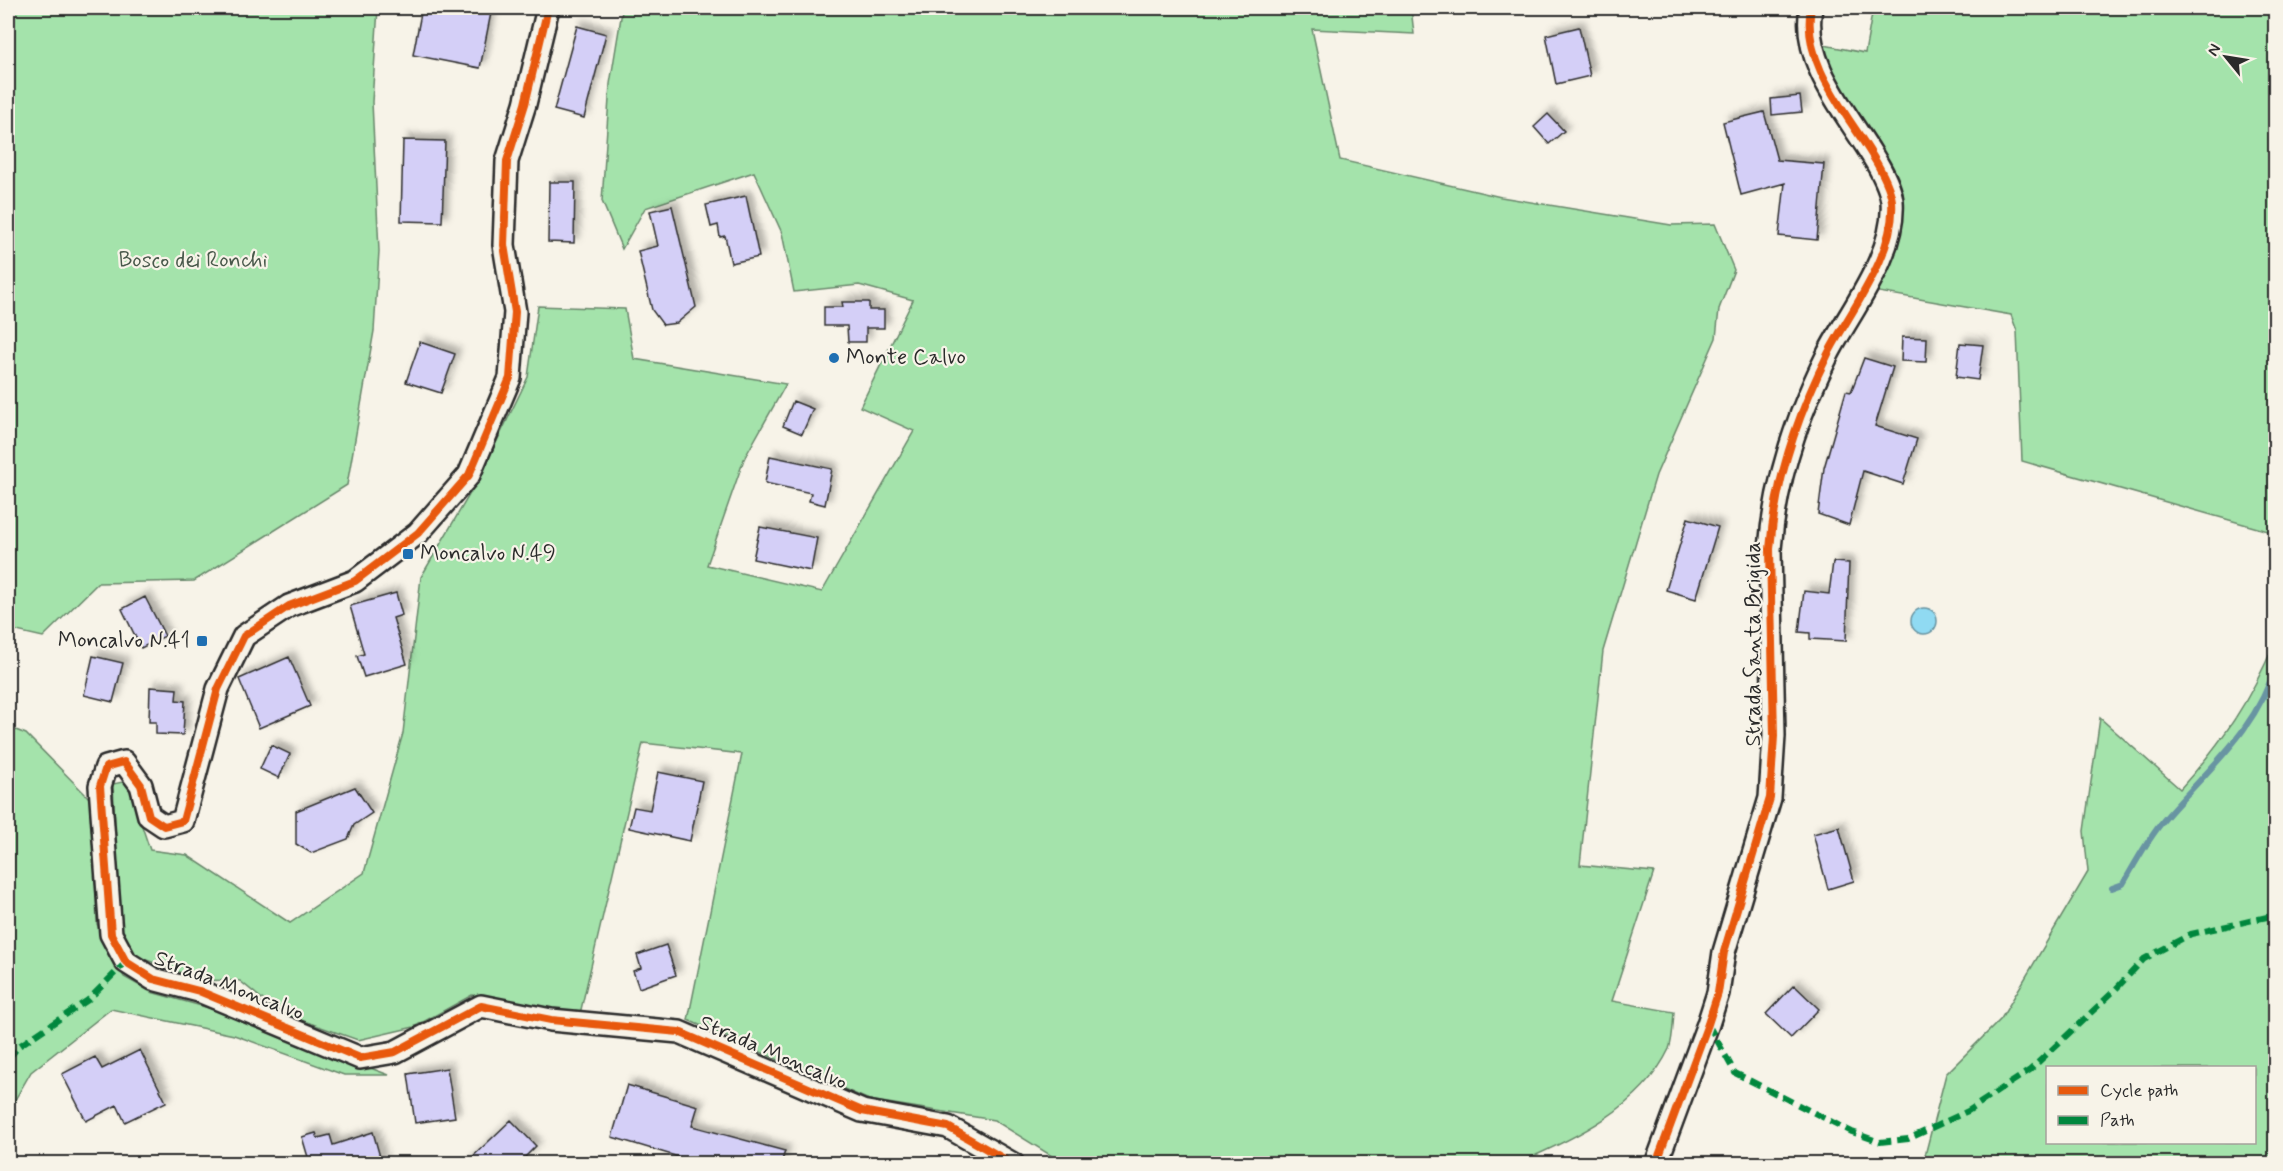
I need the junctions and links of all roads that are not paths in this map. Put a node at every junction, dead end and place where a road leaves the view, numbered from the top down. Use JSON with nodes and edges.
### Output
{"nodes":[{"id":1,"x":548,"y":8,"type":"edge"},
{"id":2,"x":1811,"y":8,"type":"edge"},
{"id":3,"x":1013,"y":1164,"type":"edge"},
{"id":4,"x":1656,"y":1164,"type":"edge"}],
"edges":[{"from":1,"to":3,"type":"street","name":"Strada Moncalvo"},
{"from":2,"to":4,"type":"street","name":"Strada Santa Brigida"}]}
